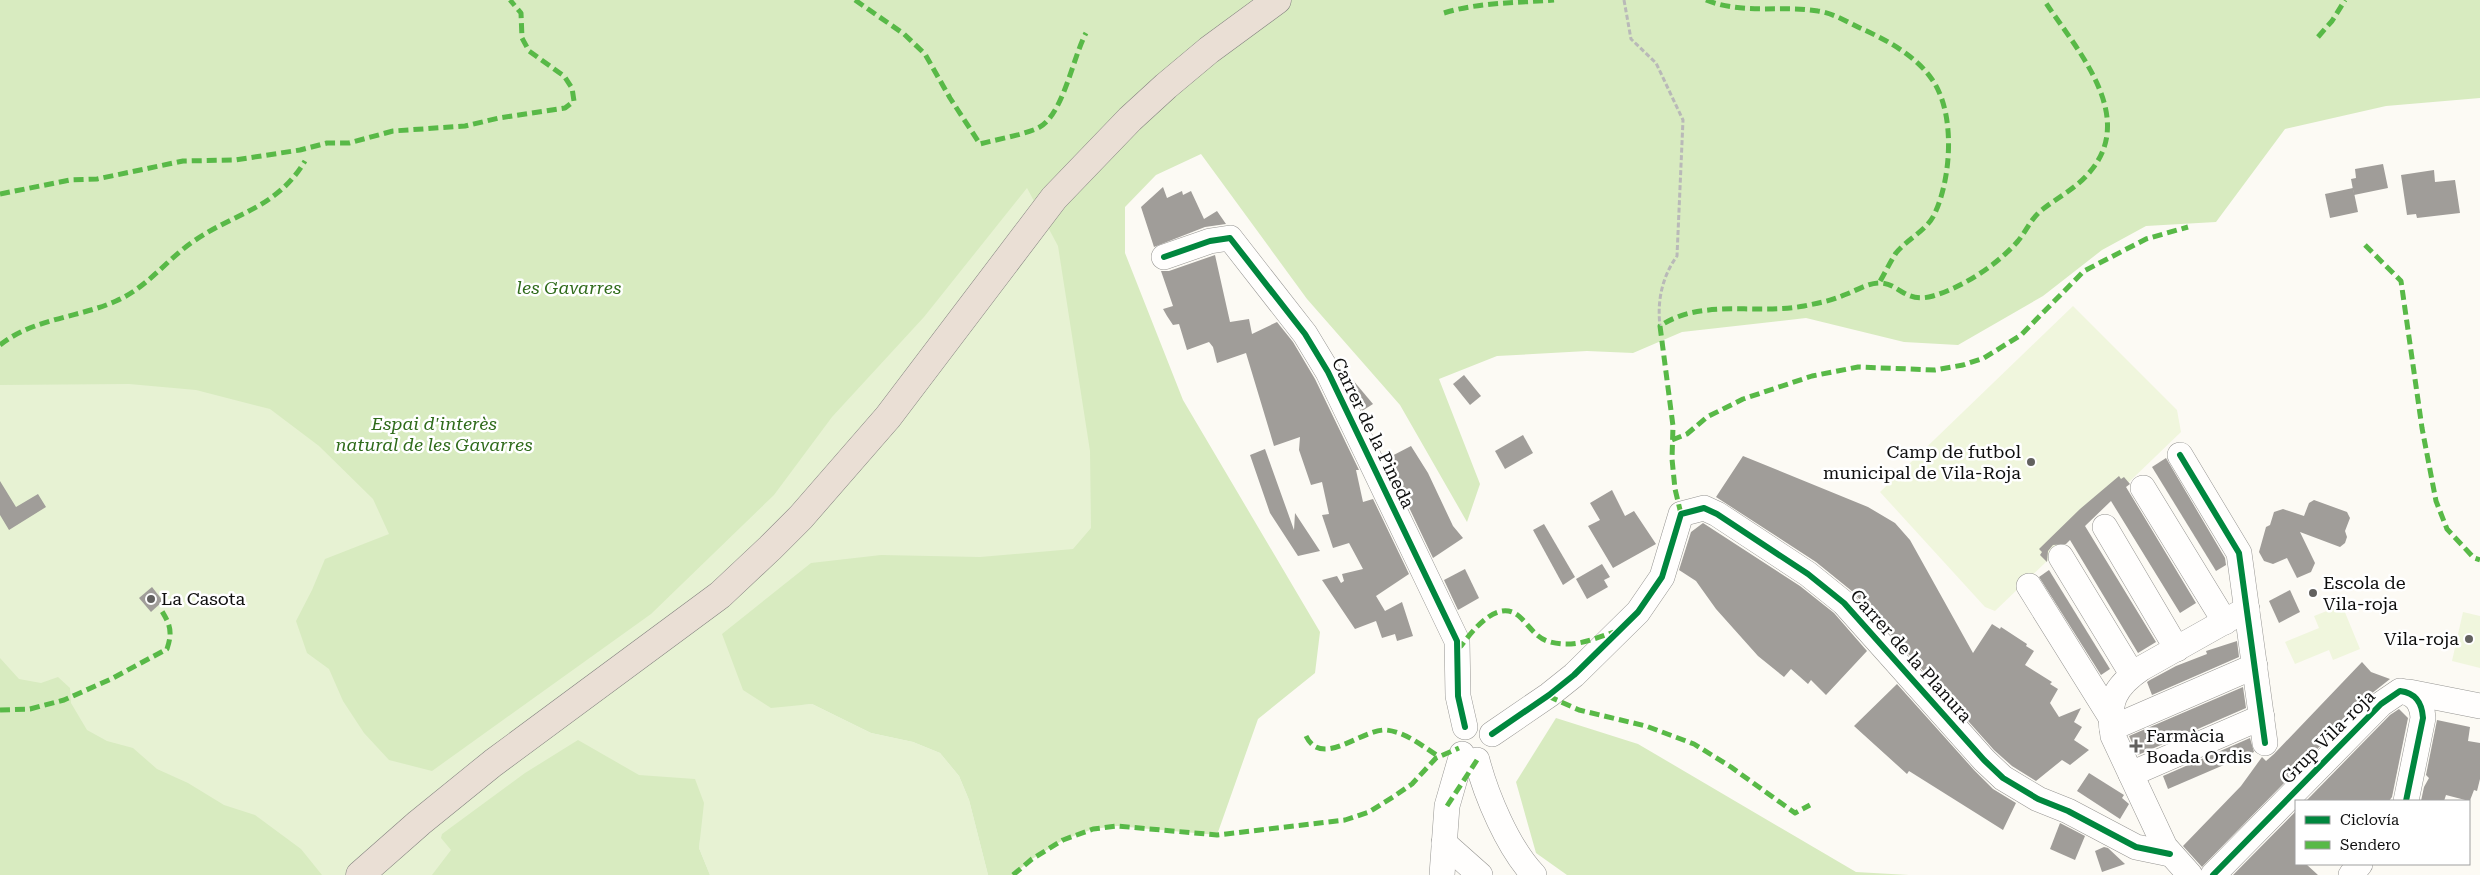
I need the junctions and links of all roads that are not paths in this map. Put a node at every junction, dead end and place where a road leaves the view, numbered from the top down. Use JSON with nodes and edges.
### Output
{"nodes":[{"id":1,"x":1277,"y":0,"type":"edge"},
{"id":2,"x":1164,"y":257,"type":"dead end"},
{"id":3,"x":2180,"y":454,"type":"dead end"},
{"id":4,"x":2143,"y":488,"type":"dead end"},
{"id":5,"x":2105,"y":527,"type":"dead end"},
{"id":6,"x":2060,"y":557,"type":"dead end"},
{"id":7,"x":2029,"y":586,"type":"dead end"},
{"id":8,"x":2247,"y":609,"type":"junction"},
{"id":9,"x":2225,"y":622,"type":"junction"},
{"id":10,"x":2177,"y":649,"type":"junction"},
{"id":11,"x":2255,"y":666,"type":"junction"},
{"id":12,"x":2132,"y":674,"type":"junction"},
{"id":13,"x":2409,"y":692,"type":"junction"},
{"id":14,"x":2480,"y":706,"type":"edge"},
{"id":15,"x":2262,"y":717,"type":"junction"},
{"id":16,"x":2111,"y":722,"type":"junction"},
{"id":17,"x":1465,"y":727,"type":"junction"},
{"id":18,"x":1492,"y":734,"type":"junction"},
{"id":19,"x":2265,"y":743,"type":"dead end"},
{"id":20,"x":1470,"y":757,"type":"junction"},
{"id":21,"x":2131,"y":774,"type":"junction"},
{"id":22,"x":2406,"y":800,"type":"edge"},
{"id":23,"x":1444,"y":843,"type":"junction"},
{"id":24,"x":2170,"y":854,"type":"junction"},
{"id":25,"x":360,"y":875,"type":"edge"},
{"id":26,"x":1442,"y":875,"type":"edge"},
{"id":27,"x":1480,"y":875,"type":"edge"},
{"id":28,"x":1534,"y":875,"type":"edge"},
{"id":29,"x":2190,"y":875,"type":"edge"},
{"id":30,"x":2213,"y":875,"type":"edge"}],
"edges":[{"from":1,"to":25,"type":"highway"},
{"from":2,"to":17,"type":"street","name":"Carrer de la Pineda"},
{"from":3,"to":8,"type":"street"},
{"from":4,"to":9,"type":"street"},
{"from":5,"to":10,"type":"street"},
{"from":6,"to":12,"type":"street"},
{"from":7,"to":16,"type":"street"},
{"from":8,"to":9,"type":"street"},
{"from":8,"to":11,"type":"street"},
{"from":9,"to":10,"type":"street"},
{"from":10,"to":12,"type":"street"},
{"from":11,"to":15,"type":"street"},
{"from":11,"to":16,"type":"street"},
{"from":12,"to":16,"type":"street"},
{"from":13,"to":14,"type":"street"},
{"from":13,"to":22,"type":"street"},
{"from":13,"to":30,"type":"street","name":"Grup Vila-roja"},
{"from":15,"to":19,"type":"street"},
{"from":15,"to":21,"type":"street"},
{"from":16,"to":21,"type":"street"},
{"from":17,"to":18,"type":"street"},
{"from":17,"to":20,"type":"street"},
{"from":18,"to":20,"type":"street"},
{"from":18,"to":24,"type":"street","name":"Carrer de la Planura"},
{"from":20,"to":23,"type":"street"},
{"from":20,"to":28,"type":"street"},
{"from":21,"to":24,"type":"street"},
{"from":23,"to":26,"type":"street"},
{"from":23,"to":27,"type":"street"},
{"from":24,"to":29,"type":"street"}]}
